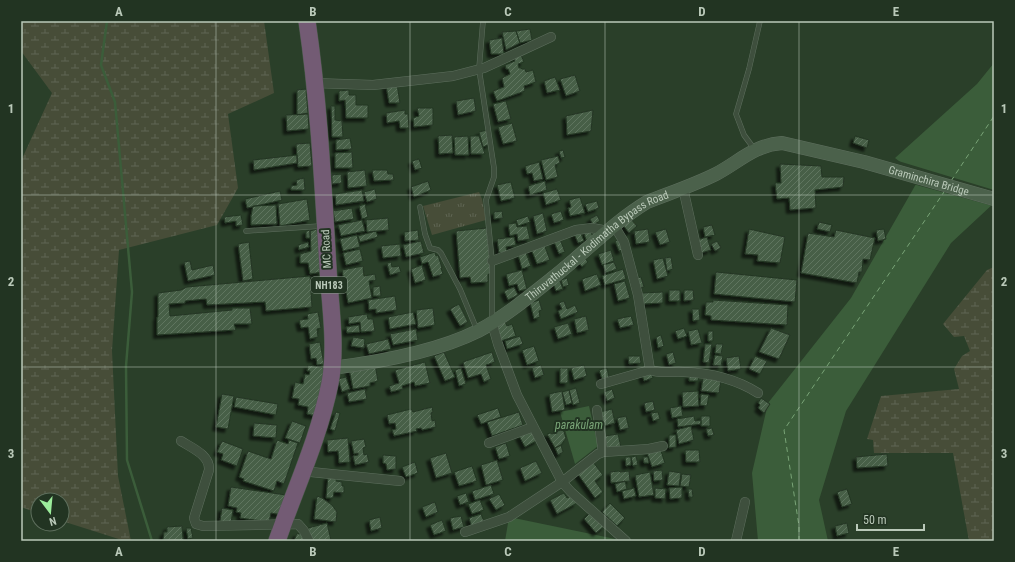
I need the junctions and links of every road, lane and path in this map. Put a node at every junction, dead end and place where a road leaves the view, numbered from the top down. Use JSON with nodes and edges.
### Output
{"nodes":[{"id":1,"x":306,"y":21,"type":"edge"},
{"id":2,"x":484,"y":21,"type":"edge"},
{"id":3,"x":760,"y":21,"type":"edge"},
{"id":4,"x":551,"y":37,"type":"dead end"},
{"id":5,"x":480,"y":69,"type":"junction"},
{"id":6,"x":314,"y":83,"type":"junction"},
{"id":7,"x":755,"y":150,"type":"junction"},
{"id":8,"x":864,"y":162,"type":"joint"},
{"id":9,"x":683,"y":188,"type":"junction"},
{"id":10,"x":994,"y":199,"type":"edge"},
{"id":11,"x":420,"y":207,"type":"dead end"},
{"id":12,"x":325,"y":225,"type":"junction"},
{"id":13,"x":611,"y":229,"type":"junction"},
{"id":14,"x":246,"y":231,"type":"dead end"},
{"id":15,"x":698,"y":255,"type":"dead end"},
{"id":16,"x":492,"y":261,"type":"junction"},
{"id":17,"x":492,"y":323,"type":"junction"},
{"id":18,"x":477,"y":331,"type":"junction"},
{"id":19,"x":332,"y":368,"type":"junction"},
{"id":20,"x":650,"y":370,"type":"junction"},
{"id":21,"x":601,"y":384,"type":"dead end"},
{"id":22,"x":758,"y":393,"type":"dead end"},
{"id":23,"x":597,"y":410,"type":"dead end"},
{"id":24,"x":533,"y":428,"type":"junction"},
{"id":25,"x":181,"y":441,"type":"dead end"},
{"id":26,"x":489,"y":443,"type":"dead end"},
{"id":27,"x":663,"y":446,"type":"dead end"},
{"id":28,"x":603,"y":452,"type":"junction"},
{"id":29,"x":303,"y":470,"type":"junction"},
{"id":30,"x":400,"y":480,"type":"dead end"},
{"id":31,"x":562,"y":482,"type":"junction"},
{"id":32,"x":745,"y":502,"type":"dead end"},
{"id":33,"x":282,"y":525,"type":"junction"},
{"id":34,"x":465,"y":532,"type":"dead end"},
{"id":35,"x":277,"y":541,"type":"edge"},
{"id":36,"x":309,"y":541,"type":"edge"},
{"id":37,"x":626,"y":541,"type":"edge"},
{"id":38,"x":736,"y":541,"type":"edge"}],
"edges":[{"from":1,"to":6,"type":"highway","name":"MC Road","number":"NH183"},
{"from":2,"to":5,"type":"lane"},
{"from":3,"to":7,"type":"lane"},
{"from":4,"to":5,"type":"street"},
{"from":5,"to":6,"type":"street"},
{"from":5,"to":16,"type":"lane"},
{"from":6,"to":12,"type":"highway","name":"MC Road","number":"NH183"},
{"from":7,"to":8,"type":"main road","name":"Thiruvathuckal - Kodimatha Bypass Road"},
{"from":7,"to":9,"type":"main road","name":"Thiruvathuckal - Kodimatha Bypass Road"},
{"from":8,"to":10,"type":"main road","name":"Graminchira Bridge"},
{"from":9,"to":13,"type":"main road","name":"Thiruvathuckal - Kodimatha Bypass Road"},
{"from":9,"to":15,"type":"street"},
{"from":11,"to":18,"type":"lane"},
{"from":12,"to":14,"type":"lane"},
{"from":12,"to":19,"type":"highway","name":"MC Road","number":"NH183"},
{"from":13,"to":16,"type":"street"},
{"from":13,"to":17,"type":"main road","name":"Thiruvathuckal - Kodimatha Bypass Road"},
{"from":13,"to":20,"type":"street"},
{"from":16,"to":17,"type":"lane"},
{"from":17,"to":18,"type":"main road","name":"Thiruvathuckal - Kodimatha Bypass Road"},
{"from":17,"to":24,"type":"street"},
{"from":18,"to":19,"type":"main road","name":"Thiruvathuckal - Kodimatha Bypass Road"},
{"from":19,"to":29,"type":"highway","name":"MC Road","number":"NH183"},
{"from":20,"to":21,"type":"street"},
{"from":20,"to":22,"type":"street"},
{"from":23,"to":28,"type":"street"},
{"from":24,"to":26,"type":"street"},
{"from":24,"to":31,"type":"street"},
{"from":25,"to":33,"type":"street"},
{"from":27,"to":28,"type":"street"},
{"from":28,"to":31,"type":"street"},
{"from":29,"to":30,"type":"street"},
{"from":29,"to":33,"type":"highway","name":"MC Road","number":"NH183"},
{"from":31,"to":34,"type":"street"},
{"from":31,"to":37,"type":"street"},
{"from":32,"to":38,"type":"street"},
{"from":33,"to":35,"type":"highway","name":"MC Road","number":"NH183"},
{"from":33,"to":36,"type":"street"}]}
